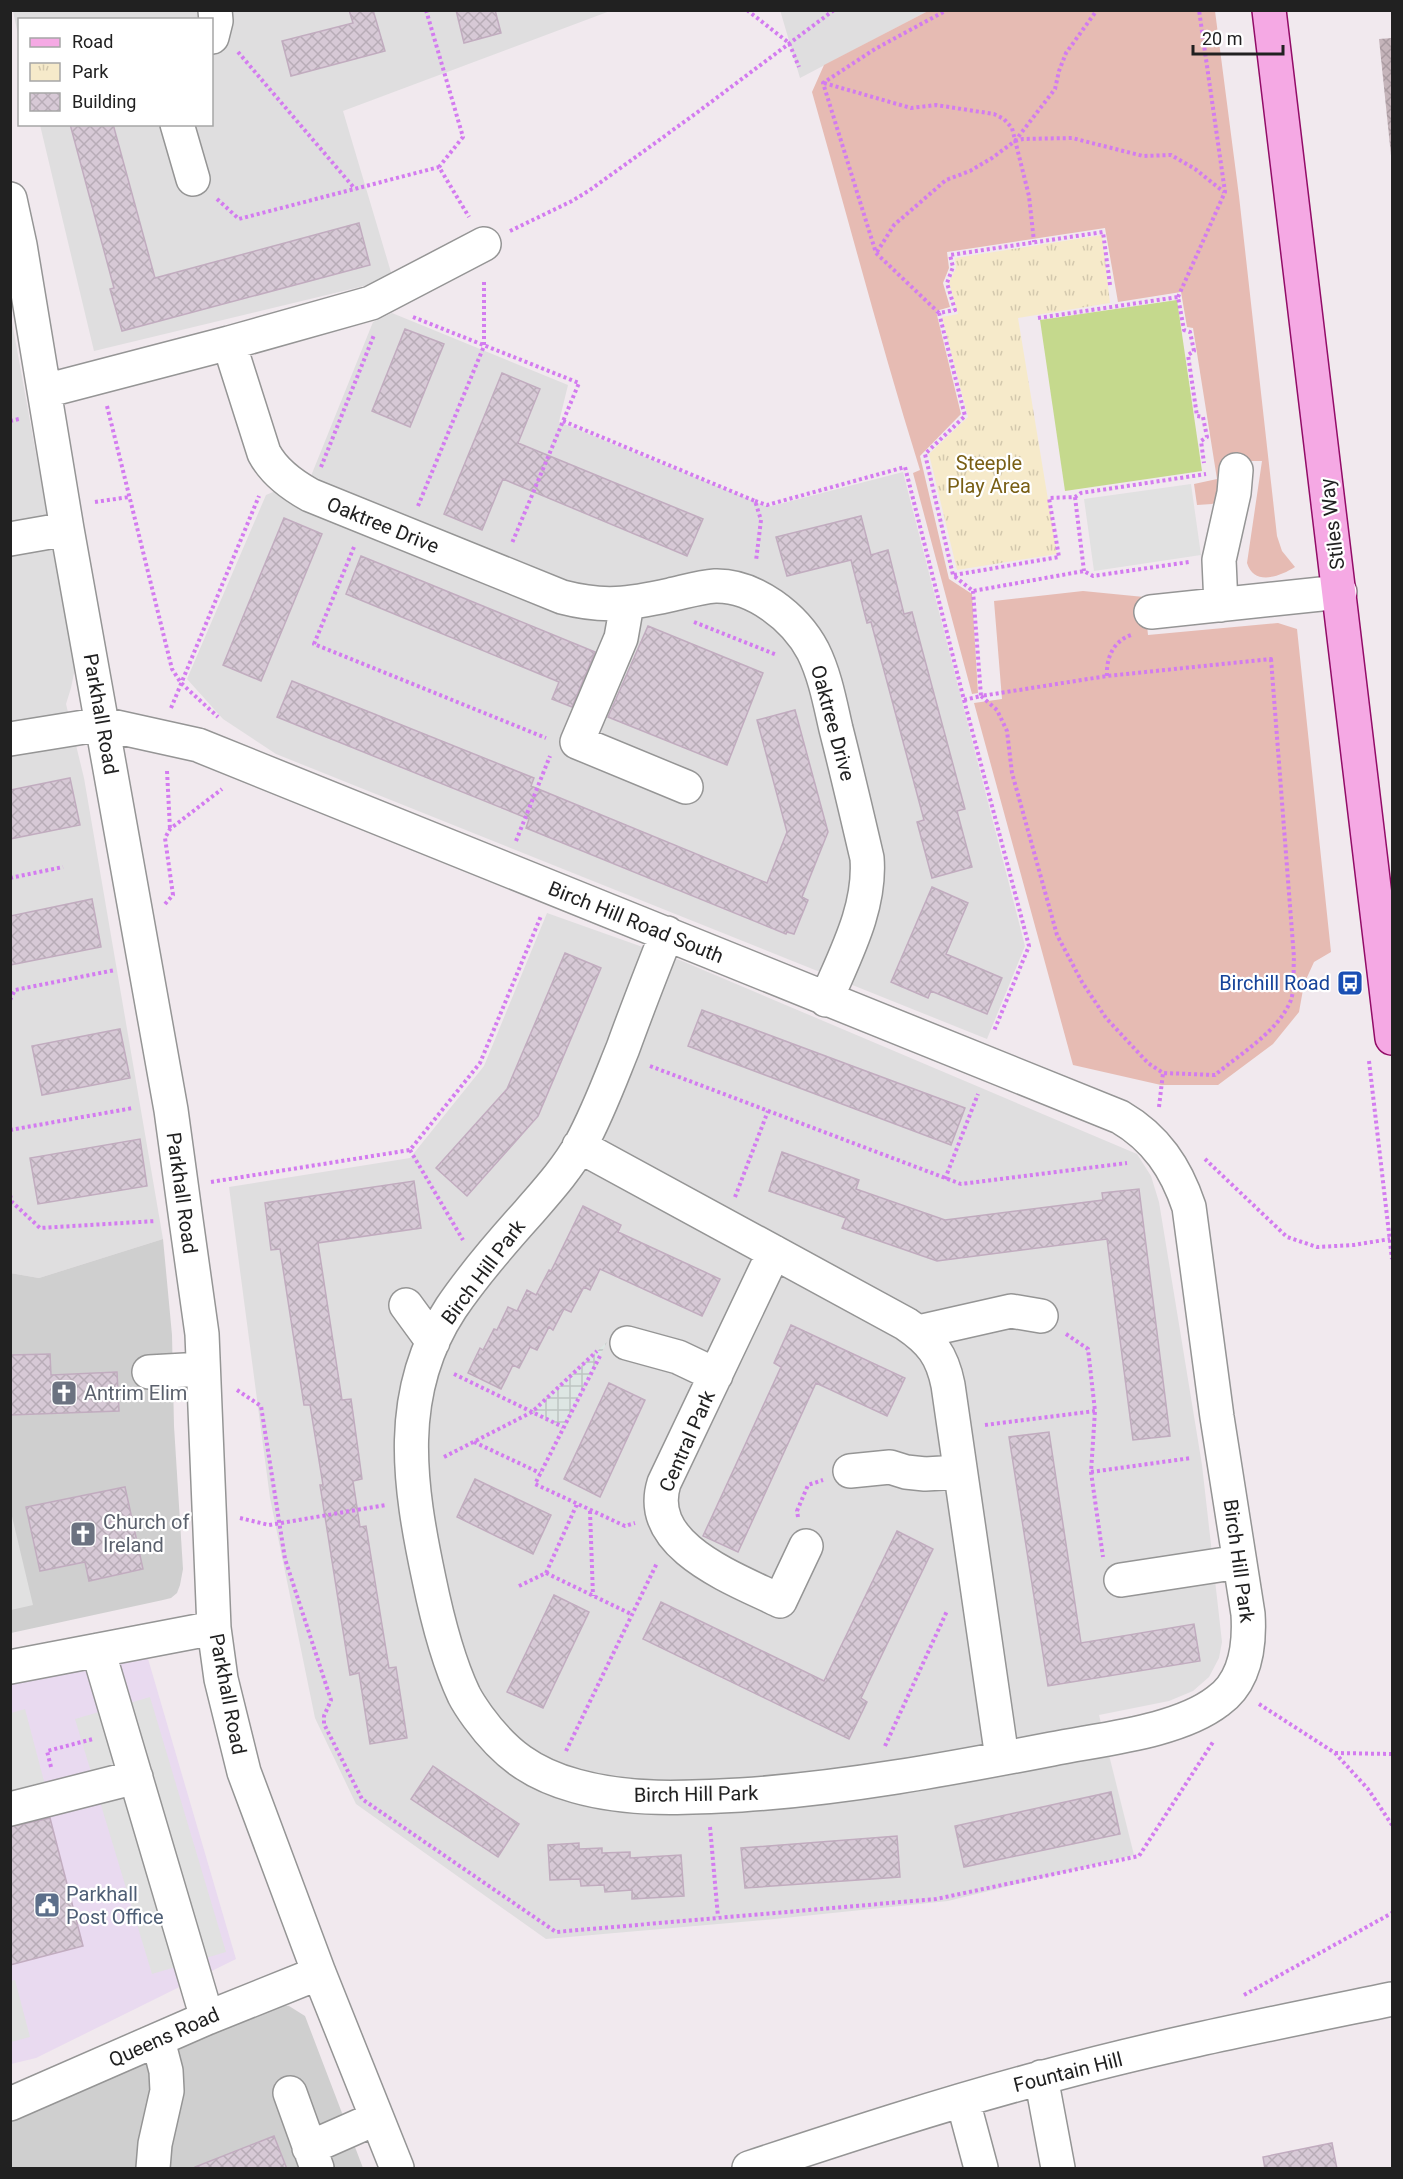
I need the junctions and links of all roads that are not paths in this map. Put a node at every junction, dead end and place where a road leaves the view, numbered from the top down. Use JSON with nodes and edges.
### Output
{"nodes":[{"id":1,"x":1269,"y":10,"type":"edge"},
{"id":2,"x":178,"y":126,"type":"edge"},
{"id":3,"x":193,"y":179,"type":"road end"},
{"id":4,"x":10,"y":199,"type":"edge"},
{"id":5,"x":484,"y":244,"type":"road end"},
{"id":6,"x":15,"y":247,"type":"edge"},
{"id":7,"x":229,"y":343,"type":"junction"},
{"id":8,"x":45,"y":391,"type":"junction"},
{"id":9,"x":1236,"y":470,"type":"dead end"},
{"id":10,"x":67,"y":530,"type":"junction"},
{"id":11,"x":10,"y":539,"type":"edge"},
{"id":12,"x":1340,"y":592,"type":"junction"},
{"id":13,"x":627,"y":604,"type":"junction"},
{"id":14,"x":1221,"y":605,"type":"junction"},
{"id":15,"x":1150,"y":612,"type":"road end"},
{"id":16,"x":103,"y":724,"type":"junction"},
{"id":17,"x":10,"y":739,"type":"edge"},
{"id":18,"x":686,"y":787,"type":"dead end"},
{"id":19,"x":667,"y":933,"type":"junction"},
{"id":20,"x":826,"y":1000,"type":"junction"},
{"id":21,"x":1392,"y":1038,"type":"edge"},
{"id":22,"x":579,"y":1146,"type":"junction"},
{"id":23,"x":1158,"y":1147,"type":"joint"},
{"id":24,"x":774,"y":1252,"type":"junction"},
{"id":25,"x":406,"y":1305,"type":"dead end"},
{"id":26,"x":1041,"y":1316,"type":"road end"},
{"id":27,"x":918,"y":1332,"type":"junction"},
{"id":28,"x":617,"y":1342,"type":"road end"},
{"id":29,"x":430,"y":1351,"type":"junction"},
{"id":30,"x":203,"y":1369,"type":"junction"},
{"id":31,"x":148,"y":1372,"type":"dead end"},
{"id":32,"x":716,"y":1375,"type":"junction"},
{"id":33,"x":850,"y":1471,"type":"road end"},
{"id":34,"x":960,"y":1472,"type":"junction"},
{"id":35,"x":806,"y":1546,"type":"road end"},
{"id":36,"x":1239,"y":1562,"type":"junction"},
{"id":37,"x":1121,"y":1580,"type":"road end"},
{"id":38,"x":214,"y":1628,"type":"junction"},
{"id":39,"x":98,"y":1650,"type":"junction"},
{"id":40,"x":11,"y":1663,"type":"edge"},
{"id":41,"x":1002,"y":1758,"type":"junction"},
{"id":42,"x":136,"y":1777,"type":"junction"},
{"id":43,"x":10,"y":1809,"type":"edge"},
{"id":44,"x":319,"y":1973,"type":"junction"},
{"id":45,"x":1392,"y":1999,"type":"edge"},
{"id":46,"x":207,"y":2018,"type":"junction"},
{"id":47,"x":158,"y":2040,"type":"junction"},
{"id":48,"x":1041,"y":2078,"type":"junction"},
{"id":49,"x":290,"y":2093,"type":"dead end"},
{"id":50,"x":963,"y":2101,"type":"junction"},
{"id":51,"x":10,"y":2104,"type":"edge"},
{"id":52,"x":377,"y":2118,"type":"junction"},
{"id":53,"x":313,"y":2158,"type":"edge"},
{"id":54,"x":153,"y":2169,"type":"edge"},
{"id":55,"x":397,"y":2169,"type":"edge"},
{"id":56,"x":749,"y":2169,"type":"edge"},
{"id":57,"x":981,"y":2169,"type":"edge"},
{"id":58,"x":1058,"y":2169,"type":"edge"}],
"edges":[{"from":1,"to":12,"type":"main road","name":"Stiles Way"},
{"from":2,"to":3,"type":"street"},
{"from":4,"to":6,"type":"street","name":"Parkhall Road"},
{"from":5,"to":7,"type":"street"},
{"from":6,"to":8,"type":"street","name":"Parkhall Road"},
{"from":7,"to":8,"type":"street"},
{"from":7,"to":13,"type":"street","name":"Oaktree Drive"},
{"from":8,"to":10,"type":"street","name":"Parkhall Road"},
{"from":9,"to":14,"type":"street"},
{"from":10,"to":11,"type":"street"},
{"from":10,"to":16,"type":"street","name":"Parkhall Road"},
{"from":12,"to":14,"type":"street"},
{"from":12,"to":21,"type":"main road","name":"Stiles Way"},
{"from":13,"to":18,"type":"street"},
{"from":13,"to":20,"type":"street","name":"Oaktree Drive"},
{"from":14,"to":15,"type":"street"},
{"from":16,"to":17,"type":"street"},
{"from":16,"to":19,"type":"street","name":"Birch Hill Road South"},
{"from":16,"to":30,"type":"street","name":"Parkhall Road"},
{"from":19,"to":20,"type":"street","name":"Birch Hill Road South"},
{"from":19,"to":22,"type":"street","name":"Birch Hill Park"},
{"from":20,"to":23,"type":"street","name":"Birch Hill Road South"},
{"from":22,"to":24,"type":"street"},
{"from":22,"to":29,"type":"street","name":"Birch Hill Park"},
{"from":23,"to":36,"type":"street","name":"Birch Hill Park"},
{"from":24,"to":27,"type":"street"},
{"from":24,"to":32,"type":"street","name":"Central Park"},
{"from":25,"to":29,"type":"street"},
{"from":26,"to":27,"type":"street"},
{"from":27,"to":34,"type":"street"},
{"from":28,"to":32,"type":"street","name":"Central Park"},
{"from":29,"to":41,"type":"street","name":"Birch Hill Park"},
{"from":30,"to":31,"type":"street"},
{"from":30,"to":38,"type":"street","name":"Parkhall Road"},
{"from":32,"to":35,"type":"street","name":"Central Park"},
{"from":33,"to":34,"type":"street"},
{"from":34,"to":41,"type":"street"},
{"from":36,"to":37,"type":"street"},
{"from":36,"to":41,"type":"street","name":"Birch Hill Park"},
{"from":38,"to":39,"type":"street"},
{"from":38,"to":44,"type":"street","name":"Parkhall Road"},
{"from":39,"to":40,"type":"street"},
{"from":39,"to":42,"type":"street"},
{"from":42,"to":43,"type":"street"},
{"from":42,"to":46,"type":"street"},
{"from":44,"to":46,"type":"street","name":"Queens Road"},
{"from":44,"to":52,"type":"street","name":"Parkhall Road"},
{"from":45,"to":48,"type":"street","name":"Fountain Hill"},
{"from":46,"to":47,"type":"street","name":"Queens Road"},
{"from":47,"to":51,"type":"street","name":"Queens Road"},
{"from":47,"to":54,"type":"street"},
{"from":48,"to":50,"type":"street","name":"Fountain Hill"},
{"from":48,"to":58,"type":"street"},
{"from":49,"to":53,"type":"street"},
{"from":50,"to":56,"type":"street","name":"Fountain Hill"},
{"from":50,"to":57,"type":"street"},
{"from":52,"to":53,"type":"street"},
{"from":52,"to":55,"type":"street","name":"Parkhall Road"}]}
